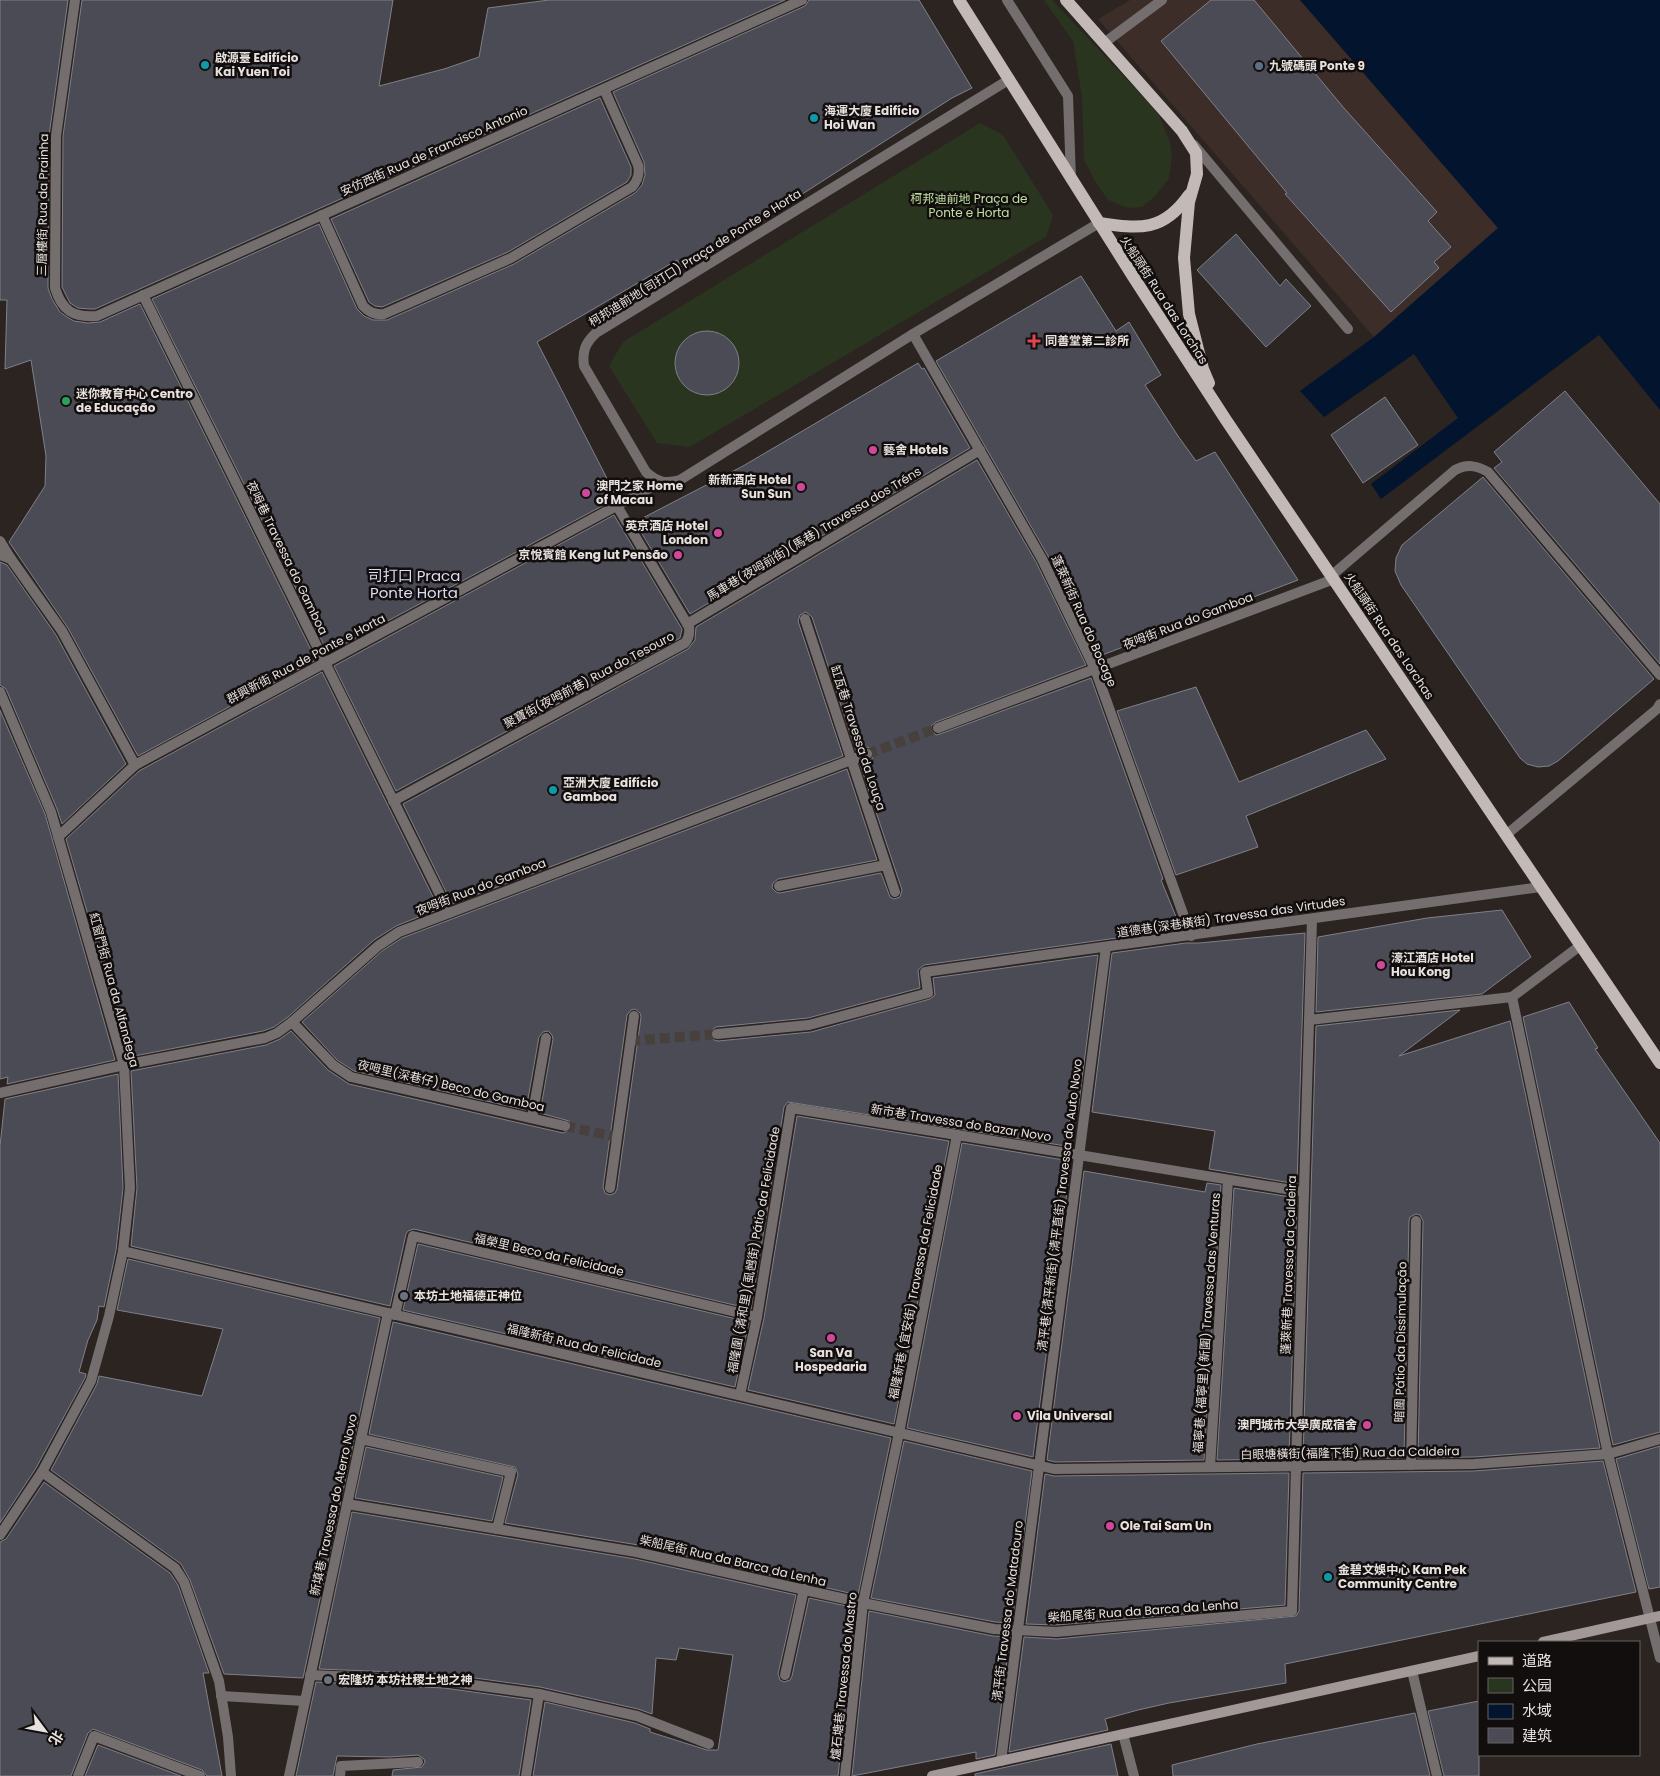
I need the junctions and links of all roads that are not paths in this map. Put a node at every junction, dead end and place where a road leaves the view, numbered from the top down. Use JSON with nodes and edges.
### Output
{"nodes":[{"id":1,"x":75,"y":0,"type":"edge"},
{"id":2,"x":802,"y":0,"type":"edge"},
{"id":3,"x":959,"y":0,"type":"edge"},
{"id":4,"x":1007,"y":0,"type":"edge"},
{"id":5,"x":1066,"y":0,"type":"edge"},
{"id":6,"x":1162,"y":0,"type":"edge"},
{"id":7,"x":1104,"y":43,"type":"junction"},
{"id":8,"x":1010,"y":79,"type":"junction"},
{"id":9,"x":604,"y":88,"type":"junction"},
{"id":10,"x":1182,"y":131,"type":"junction"},
{"id":11,"x":1071,"y":180,"type":"junction"},
{"id":12,"x":1190,"y":193,"type":"junction"},
{"id":13,"x":322,"y":215,"type":"junction"},
{"id":14,"x":1099,"y":223,"type":"junction"},
{"id":15,"x":143,"y":295,"type":"junction"},
{"id":16,"x":74,"y":314,"type":"joint"},
{"id":17,"x":1348,"y":329,"type":"dead end"},
{"id":18,"x":913,"y":334,"type":"junction"},
{"id":19,"x":1226,"y":420,"type":"junction"},
{"id":20,"x":980,"y":450,"type":"junction"},
{"id":21,"x":661,"y":482,"type":"junction"},
{"id":22,"x":617,"y":506,"type":"junction"},
{"id":23,"x":0,"y":541,"type":"edge"},
{"id":24,"x":0,"y":554,"type":"edge"},
{"id":25,"x":11,"y":559,"type":"junction"},
{"id":26,"x":1333,"y":578,"type":"junction"},
{"id":27,"x":805,"y":619,"type":"dead end"},
{"id":28,"x":687,"y":624,"type":"junction"},
{"id":29,"x":325,"y":663,"type":"junction"},
{"id":30,"x":1094,"y":669,"type":"junction"},
{"id":31,"x":1660,"y":675,"type":"edge"},
{"id":32,"x":0,"y":692,"type":"edge"},
{"id":33,"x":1660,"y":704,"type":"edge"},
{"id":34,"x":938,"y":728,"type":"tunnel mouth"},
{"id":35,"x":867,"y":754,"type":"tunnel mouth"},
{"id":36,"x":852,"y":760,"type":"junction"},
{"id":37,"x":135,"y":765,"type":"junction"},
{"id":38,"x":393,"y":801,"type":"junction"},
{"id":39,"x":1506,"y":835,"type":"junction"},
{"id":40,"x":58,"y":837,"type":"junction"},
{"id":41,"x":886,"y":865,"type":"junction"},
{"id":42,"x":779,"y":886,"type":"dead end"},
{"id":43,"x":1541,"y":888,"type":"junction"},
{"id":44,"x":895,"y":892,"type":"dead end"},
{"id":45,"x":448,"y":913,"type":"junction"},
{"id":46,"x":1312,"y":919,"type":"junction"},
{"id":47,"x":1191,"y":936,"type":"junction"},
{"id":48,"x":1581,"y":945,"type":"junction"},
{"id":49,"x":1106,"y":947,"type":"junction"},
{"id":50,"x":1512,"y":997,"type":"junction"},
{"id":51,"x":634,"y":1016,"type":"dead end"},
{"id":52,"x":1309,"y":1020,"type":"junction"},
{"id":53,"x":292,"y":1022,"type":"junction"},
{"id":54,"x":717,"y":1034,"type":"tunnel mouth"},
{"id":55,"x":546,"y":1038,"type":"dead end"},
{"id":56,"x":1660,"y":1063,"type":"edge"},
{"id":57,"x":124,"y":1065,"type":"junction"},
{"id":58,"x":0,"y":1093,"type":"edge"},
{"id":59,"x":791,"y":1108,"type":"joint"},
{"id":60,"x":532,"y":1118,"type":"junction"},
{"id":61,"x":566,"y":1126,"type":"tunnel mouth"},
{"id":62,"x":957,"y":1135,"type":"junction"},
{"id":63,"x":1079,"y":1155,"type":"junction"},
{"id":64,"x":1228,"y":1180,"type":"junction"},
{"id":65,"x":610,"y":1188,"type":"dead end"},
{"id":66,"x":1304,"y":1192,"type":"junction"},
{"id":67,"x":1416,"y":1220,"type":"dead end"},
{"id":68,"x":124,"y":1251,"type":"junction"},
{"id":69,"x":391,"y":1314,"type":"junction"},
{"id":70,"x":757,"y":1317,"type":"junction"},
{"id":71,"x":740,"y":1396,"type":"junction"},
{"id":72,"x":899,"y":1433,"type":"junction"},
{"id":73,"x":361,"y":1439,"type":"junction"},
{"id":74,"x":1660,"y":1439,"type":"edge"},
{"id":75,"x":1608,"y":1454,"type":"junction"},
{"id":76,"x":1411,"y":1465,"type":"junction"},
{"id":77,"x":1039,"y":1466,"type":"junction"},
{"id":78,"x":1296,"y":1466,"type":"junction"},
{"id":79,"x":1210,"y":1467,"type":"junction"},
{"id":80,"x":42,"y":1472,"type":"junction"},
{"id":81,"x":347,"y":1504,"type":"junction"},
{"id":82,"x":497,"y":1528,"type":"junction"},
{"id":83,"x":0,"y":1535,"type":"edge"},
{"id":84,"x":804,"y":1590,"type":"junction"},
{"id":85,"x":863,"y":1603,"type":"junction"},
{"id":86,"x":1292,"y":1611,"type":"joint"},
{"id":87,"x":1655,"y":1618,"type":"edge"},
{"id":88,"x":1018,"y":1630,"type":"junction"},
{"id":89,"x":1548,"y":1641,"type":"edge"},
{"id":90,"x":1478,"y":1656,"type":"edge"},
{"id":91,"x":1660,"y":1658,"type":"edge"},
{"id":92,"x":1412,"y":1671,"type":"junction"},
{"id":93,"x":785,"y":1674,"type":"dead end"},
{"id":94,"x":310,"y":1675,"type":"junction"},
{"id":95,"x":539,"y":1694,"type":"junction"},
{"id":96,"x":221,"y":1696,"type":"junction"},
{"id":97,"x":304,"y":1701,"type":"junction"},
{"id":98,"x":1123,"y":1734,"type":"junction"},
{"id":99,"x":709,"y":1744,"type":"dead end"},
{"id":100,"x":1001,"y":1761,"type":"junction"},
{"id":101,"x":418,"y":1762,"type":"dead end"},
{"id":102,"x":78,"y":1776,"type":"edge"},
{"id":103,"x":200,"y":1776,"type":"edge"},
{"id":104,"x":231,"y":1776,"type":"edge"},
{"id":105,"x":288,"y":1776,"type":"edge"},
{"id":106,"x":340,"y":1776,"type":"edge"},
{"id":107,"x":526,"y":1776,"type":"edge"},
{"id":108,"x":845,"y":1776,"type":"edge"},
{"id":109,"x":932,"y":1776,"type":"edge"},
{"id":110,"x":1134,"y":1776,"type":"edge"},
{"id":111,"x":1437,"y":1776,"type":"edge"}],
"edges":[{"from":1,"to":16,"type":"street","name":"三層樓街 Rua da Prainha"},
{"from":2,"to":9,"type":"street","name":"安仿西街 Rua de Francisco Antonio"},
{"from":3,"to":8,"type":"main road"},
{"from":4,"to":11,"type":"street"},
{"from":5,"to":7,"type":"main road"},
{"from":6,"to":7,"type":"street"},
{"from":7,"to":10,"type":"main road"},
{"from":8,"to":11,"type":"main road"},
{"from":8,"to":21,"type":"street","name":"柯邦迪前地(司打口) Praça de Ponte e Horta"},
{"from":9,"to":13,"type":"street","name":"安仿西街 Rua de Francisco Antonio"},
{"from":9,"to":13,"type":"street"},
{"from":10,"to":12,"type":"main road"},
{"from":10,"to":17,"type":"street"},
{"from":11,"to":14,"type":"main road"},
{"from":12,"to":14,"type":"main road"},
{"from":12,"to":19,"type":"main road"},
{"from":13,"to":15,"type":"street","name":"安仿西街 Rua de Francisco Antonio"},
{"from":14,"to":18,"type":"street"},
{"from":14,"to":19,"type":"main road","name":"火船頭街 Rua das Lorchas"},
{"from":15,"to":16,"type":"street","name":"安仿西街 Rua de Francisco Antonio"},
{"from":15,"to":29,"type":"street","name":"夜呣巷 Travessa do Gamboa"},
{"from":18,"to":20,"type":"street","name":"蓬萊新街 Rua do Bocage"},
{"from":18,"to":21,"type":"street"},
{"from":19,"to":26,"type":"main road","name":"火船頭街 Rua das Lorchas"},
{"from":20,"to":28,"type":"street","name":"馬車巷(夜呣前街)(馬巷) Travessa dos Tréns"},
{"from":20,"to":30,"type":"street","name":"蓬萊新街 Rua do Bocage"},
{"from":21,"to":22,"type":"street","name":"群興新街 Rua de Ponte e Horta"},
{"from":22,"to":28,"type":"street","name":"聚寶街(夜呣前巷) Rua do Tesouro"},
{"from":22,"to":29,"type":"street","name":"群興新街 Rua de Ponte e Horta"},
{"from":23,"to":25,"type":"street"},
{"from":24,"to":25,"type":"street"},
{"from":25,"to":37,"type":"street"},
{"from":26,"to":30,"type":"street","name":"夜呣街 Rua do Gamboa"},
{"from":26,"to":31,"type":"street","name":"夜呣街 Rua do Gamboa"},
{"from":26,"to":39,"type":"main road","name":"火船頭街 Rua das Lorchas"},
{"from":27,"to":36,"type":"street","name":"缸瓦巷 Travessa da Louça"},
{"from":28,"to":38,"type":"street","name":"聚寶街(夜呣前巷) Rua do Tesouro"},
{"from":29,"to":37,"type":"street","name":"群興新街 Rua de Ponte e Horta"},
{"from":29,"to":38,"type":"street","name":"夜呣巷 Travessa do Gamboa"},
{"from":30,"to":34,"type":"street","name":"夜呣街 Rua do Gamboa"},
{"from":30,"to":47,"type":"street","name":"蓬萊新街 Rua do Bocage"},
{"from":32,"to":40,"type":"street","name":"紅窗門街 Rua da Alfandega"},
{"from":33,"to":39,"type":"street"},
{"from":35,"to":36,"type":"street","name":"夜呣街 Rua do Gamboa"},
{"from":36,"to":41,"type":"street","name":"缸瓦巷 Travessa da Louça"},
{"from":36,"to":45,"type":"street","name":"夜呣街 Rua do Gamboa"},
{"from":37,"to":40,"type":"street","name":"群興新街 Rua de Ponte e Horta"},
{"from":38,"to":45,"type":"street","name":"夜呣巷 Travessa do Gamboa"},
{"from":39,"to":43,"type":"main road","name":"火船頭街 Rua das Lorchas"},
{"from":40,"to":57,"type":"street","name":"紅窗門街 Rua da Alfandega"},
{"from":41,"to":42,"type":"street"},
{"from":41,"to":44,"type":"street","name":"缸瓦巷 Travessa da Louça"},
{"from":43,"to":46,"type":"street","name":"道德巷(深巷橫街) Travessa das Virtudes"},
{"from":43,"to":48,"type":"main road","name":"火船頭街 Rua das Lorchas"},
{"from":45,"to":53,"type":"street","name":"夜呣街 Rua do Gamboa"},
{"from":46,"to":47,"type":"street","name":"道德巷(深巷橫街) Travessa das Virtudes"},
{"from":46,"to":52,"type":"street","name":"蓬萊新巷 Travessa da Caldeira"},
{"from":47,"to":49,"type":"street","name":"道德巷(深巷橫街) Travessa das Virtudes"},
{"from":48,"to":50,"type":"street"},
{"from":48,"to":56,"type":"main road","name":"火船頭街 Rua das Lorchas"},
{"from":49,"to":54,"type":"street","name":"道德巷(深巷橫街) Travessa das Virtudes"},
{"from":49,"to":63,"type":"street","name":"清平巷(清平新街)(清平直街) Travessa do Auto Novo"},
{"from":50,"to":52,"type":"street"},
{"from":50,"to":75,"type":"street"},
{"from":51,"to":65,"type":"street"},
{"from":52,"to":66,"type":"street","name":"蓬萊新巷 Travessa da Caldeira"},
{"from":53,"to":57,"type":"street","name":"夜呣街 Rua do Gamboa"},
{"from":53,"to":60,"type":"street","name":"夜呣里(深巷仔) Beco do Gamboa"},
{"from":55,"to":60,"type":"street"},
{"from":57,"to":58,"type":"street","name":"夜呣街 Rua do Gamboa"},
{"from":57,"to":68,"type":"street","name":"紅窗門街 Rua da Alfandega"},
{"from":59,"to":62,"type":"street","name":"新市巷 Travessa do Bazar Novo"},
{"from":59,"to":70,"type":"street","name":"福隆圍 (清和里)(虱乸街) Pátio da Felicidade"},
{"from":60,"to":61,"type":"street","name":"夜呣里(深巷仔) Beco do Gamboa"},
{"from":62,"to":63,"type":"street","name":"新市巷 Travessa do Bazar Novo"},
{"from":62,"to":72,"type":"street","name":"福隆新巷 (宜安街) Travessa da Felicidade"},
{"from":63,"to":64,"type":"street","name":"新市巷 Travessa do Bazar Novo"},
{"from":63,"to":77,"type":"street","name":"清平巷(清平新街)(清平直街) Travessa do Auto Novo"},
{"from":64,"to":66,"type":"street","name":"新市巷 Travessa do Bazar Novo"},
{"from":64,"to":79,"type":"street","name":"福寧巷 (福寧里)(新圍) Travessa das Venturas"},
{"from":66,"to":78,"type":"street","name":"蓬萊新巷 Travessa da Caldeira"},
{"from":67,"to":76,"type":"street","name":"暗圍 Pátio da Dissimulação"},
{"from":68,"to":69,"type":"street","name":"福隆新街 Rua da Felicidade"},
{"from":68,"to":80,"type":"street","name":"紅窗門街 Rua da Alfandega"},
{"from":69,"to":70,"type":"street","name":"福榮里 Beco da Felicidade"},
{"from":69,"to":71,"type":"street","name":"福隆新街 Rua da Felicidade"},
{"from":69,"to":73,"type":"street","name":"新填巷 Travessa do Aterro Novo"},
{"from":70,"to":71,"type":"street","name":"福隆圍 (清和里)(虱乸街) Pátio da Felicidade"},
{"from":71,"to":72,"type":"street","name":"福隆新街 Rua da Felicidade"},
{"from":72,"to":77,"type":"street","name":"福隆新街 Rua da Felicidade"},
{"from":72,"to":85,"type":"street","name":"爐石塘巷 Travessa do Mastro"},
{"from":73,"to":81,"type":"street","name":"新填巷 Travessa do Aterro Novo"},
{"from":73,"to":82,"type":"street"},
{"from":74,"to":75,"type":"street","name":"白眼塘橫街(福隆下街) Rua da Caldeira"},
{"from":75,"to":76,"type":"street","name":"白眼塘橫街(福隆下街) Rua da Caldeira"},
{"from":75,"to":87,"type":"street"},
{"from":76,"to":78,"type":"street","name":"白眼塘橫街(福隆下街) Rua da Caldeira"},
{"from":77,"to":79,"type":"street","name":"白眼塘橫街(福隆下街) Rua da Caldeira"},
{"from":77,"to":88,"type":"street","name":"清平街 Travessa do Matadouro"},
{"from":78,"to":79,"type":"street","name":"白眼塘橫街(福隆下街) Rua da Caldeira"},
{"from":78,"to":86,"type":"street","name":"蓬萊新巷 Travessa da Caldeira"},
{"from":80,"to":83,"type":"street","name":"紅窗門街 Rua da Alfandega"},
{"from":80,"to":96,"type":"street"},
{"from":81,"to":82,"type":"street","name":"柴船尾街 Rua da Barca da Lenha"},
{"from":81,"to":94,"type":"street","name":"新填巷 Travessa do Aterro Novo"},
{"from":82,"to":84,"type":"street","name":"柴船尾街 Rua da Barca da Lenha"},
{"from":84,"to":85,"type":"street","name":"柴船尾街 Rua da Barca da Lenha"},
{"from":84,"to":93,"type":"street"},
{"from":85,"to":88,"type":"street","name":"柴船尾街 Rua da Barca da Lenha"},
{"from":85,"to":108,"type":"street","name":"爐石塘巷 Travessa do Mastro"},
{"from":86,"to":88,"type":"street","name":"柴船尾街 Rua da Barca da Lenha"},
{"from":87,"to":89,"type":"main road"},
{"from":87,"to":91,"type":"street"},
{"from":88,"to":100,"type":"street","name":"清平街 Travessa do Matadouro"},
{"from":90,"to":92,"type":"main road"},
{"from":92,"to":98,"type":"main road"},
{"from":92,"to":111,"type":"street"},
{"from":94,"to":95,"type":"street"},
{"from":94,"to":97,"type":"street","name":"新填巷 Travessa do Aterro Novo"},
{"from":95,"to":99,"type":"street"},
{"from":95,"to":107,"type":"street"},
{"from":96,"to":97,"type":"street"},
{"from":96,"to":104,"type":"street"},
{"from":97,"to":105,"type":"street","name":"新填巷 Travessa do Aterro Novo"},
{"from":98,"to":100,"type":"main road"},
{"from":98,"to":110,"type":"street"},
{"from":100,"to":109,"type":"main road"},
{"from":101,"to":106,"type":"street"},
{"from":102,"to":103,"type":"street"}]}
